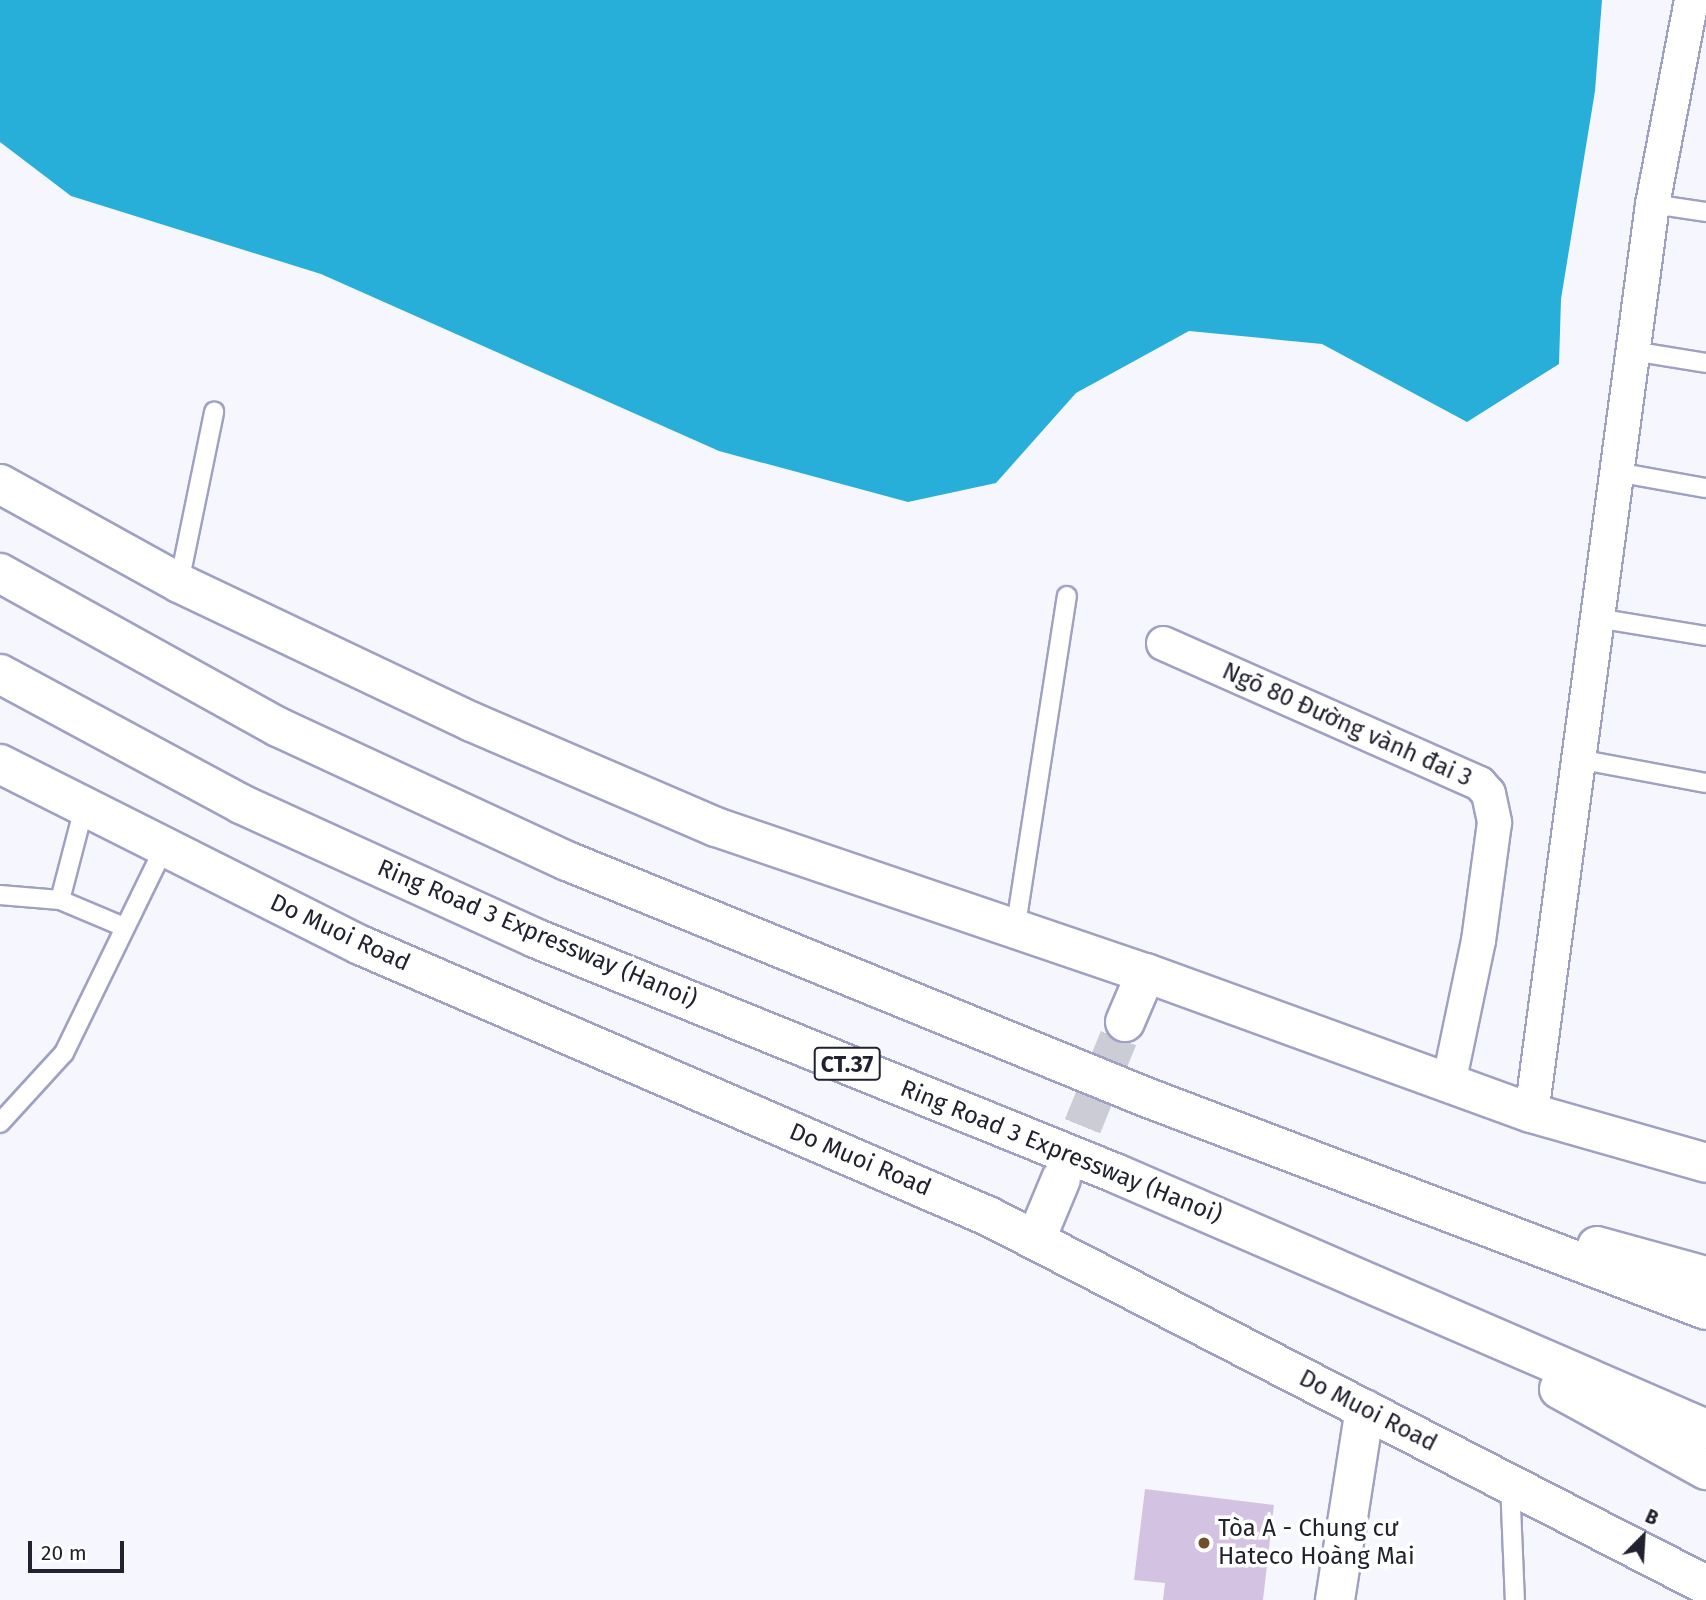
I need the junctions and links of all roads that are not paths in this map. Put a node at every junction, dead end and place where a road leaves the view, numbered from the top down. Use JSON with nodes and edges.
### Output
{"nodes":[{"id":1,"x":1692,"y":0,"type":"edge"},
{"id":2,"x":1652,"y":204,"type":"junction"},
{"id":3,"x":1706,"y":212,"type":"edge"},
{"id":4,"x":1633,"y":351,"type":"junction"},
{"id":5,"x":1706,"y":363,"type":"edge"},
{"id":6,"x":214,"y":412,"type":"dead end"},
{"id":7,"x":1616,"y":472,"type":"junction"},
{"id":8,"x":0,"y":484,"type":"edge"},
{"id":9,"x":1706,"y":488,"type":"edge"},
{"id":10,"x":0,"y":573,"type":"edge"},
{"id":11,"x":179,"y":583,"type":"junction"},
{"id":12,"x":1067,"y":596,"type":"dead end"},
{"id":13,"x":1597,"y":618,"type":"junction"},
{"id":14,"x":1706,"y":636,"type":"edge"},
{"id":15,"x":1163,"y":643,"type":"dead end"},
{"id":16,"x":0,"y":674,"type":"edge"},
{"id":17,"x":1578,"y":759,"type":"junction"},
{"id":18,"x":0,"y":764,"type":"edge"},
{"id":19,"x":1706,"y":783,"type":"edge"},
{"id":20,"x":84,"y":807,"type":"junction"},
{"id":21,"x":164,"y":848,"type":"junction"},
{"id":22,"x":0,"y":895,"type":"edge"},
{"id":23,"x":60,"y":900,"type":"junction"},
{"id":24,"x":122,"y":926,"type":"junction"},
{"id":25,"x":1015,"y":931,"type":"junction"},
{"id":26,"x":1146,"y":973,"type":"junction"},
{"id":27,"x":1125,"y":1022,"type":"tunnel mouth"},
{"id":28,"x":1448,"y":1083,"type":"junction"},
{"id":29,"x":1531,"y":1113,"type":"junction"},
{"id":30,"x":0,"y":1123,"type":"edge"},
{"id":31,"x":1706,"y":1163,"type":"edge"},
{"id":32,"x":1061,"y":1179,"type":"tunnel mouth"},
{"id":33,"x":1444,"y":1211,"type":"junction"},
{"id":34,"x":1036,"y":1239,"type":"junction"},
{"id":35,"x":1339,"y":1268,"type":"junction"},
{"id":36,"x":1706,"y":1276,"type":"edge"},
{"id":37,"x":1706,"y":1310,"type":"edge"},
{"id":38,"x":1365,"y":1409,"type":"junction"},
{"id":39,"x":1706,"y":1429,"type":"edge"},
{"id":40,"x":1706,"y":1470,"type":"edge"},
{"id":41,"x":1510,"y":1483,"type":"junction"},
{"id":42,"x":1706,"y":1585,"type":"edge"},
{"id":43,"x":1335,"y":1600,"type":"edge"},
{"id":44,"x":1516,"y":1600,"type":"edge"}],
"edges":[{"from":1,"to":2,"type":"street"},
{"from":2,"to":3,"type":"lane"},
{"from":2,"to":4,"type":"street"},
{"from":4,"to":5,"type":"lane"},
{"from":4,"to":7,"type":"street"},
{"from":6,"to":11,"type":"lane"},
{"from":7,"to":9,"type":"lane"},
{"from":7,"to":13,"type":"street"},
{"from":8,"to":11,"type":"main road"},
{"from":10,"to":33,"type":"main road"},
{"from":11,"to":25,"type":"main road"},
{"from":12,"to":25,"type":"lane"},
{"from":13,"to":14,"type":"lane"},
{"from":13,"to":17,"type":"street"},
{"from":15,"to":28,"type":"street","name":"Ngõ 80 Đường vành đai 3"},
{"from":16,"to":35,"type":"main road","name":"Ring Road 3 Expressway (Hanoi)","number":"CT.37"},
{"from":17,"to":19,"type":"lane"},
{"from":17,"to":29,"type":"street"},
{"from":18,"to":20,"type":"main road","name":"Do Muoi Road"},
{"from":20,"to":21,"type":"main road","name":"Do Muoi Road"},
{"from":20,"to":23,"type":"lane"},
{"from":21,"to":24,"type":"lane"},
{"from":21,"to":34,"type":"main road","name":"Do Muoi Road"},
{"from":22,"to":23,"type":"lane"},
{"from":23,"to":24,"type":"lane"},
{"from":24,"to":30,"type":"lane"},
{"from":25,"to":26,"type":"main road"},
{"from":26,"to":27,"type":"main road"},
{"from":26,"to":28,"type":"main road"},
{"from":28,"to":29,"type":"main road"},
{"from":29,"to":31,"type":"main road"},
{"from":32,"to":34,"type":"main road"},
{"from":33,"to":36,"type":"main road"},
{"from":33,"to":37,"type":"main road"},
{"from":34,"to":38,"type":"main road","name":"Do Muoi Road"},
{"from":35,"to":39,"type":"main road","name":"Ring Road 3 Expressway (Hanoi)","number":"CT.37"},
{"from":35,"to":40,"type":"main road"},
{"from":38,"to":41,"type":"main road","name":"Do Muoi Road"},
{"from":38,"to":43,"type":"main road"},
{"from":41,"to":42,"type":"main road","name":"Do Muoi Road"},
{"from":41,"to":44,"type":"lane"}]}
